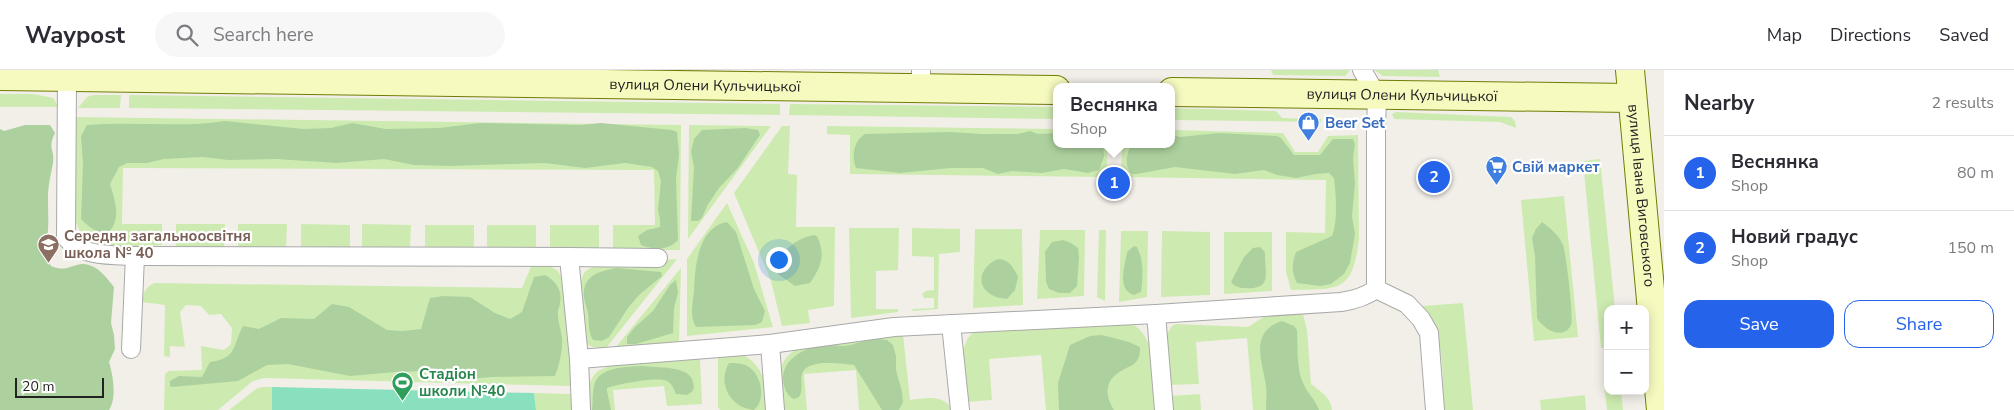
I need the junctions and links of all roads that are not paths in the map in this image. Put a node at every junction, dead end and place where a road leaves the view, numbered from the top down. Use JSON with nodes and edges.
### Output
{"nodes":[{"id":1,"x":1362,"y":70,"type":"edge"},
{"id":2,"x":1630,"y":70,"type":"edge"},
{"id":3,"x":99,"y":74,"type":"edge"},
{"id":4,"x":305,"y":75,"type":"edge"},
{"id":5,"x":0,"y":76,"type":"edge"},
{"id":6,"x":67,"y":78,"type":"junction"},
{"id":7,"x":921,"y":79,"type":"edge"},
{"id":8,"x":1053,"y":90,"type":"edge"},
{"id":9,"x":1175,"y":92,"type":"edge"},
{"id":10,"x":1377,"y":96,"type":"junction"},
{"id":11,"x":1631,"y":98,"type":"junction"},
{"id":12,"x":135,"y":256,"type":"junction"},
{"id":13,"x":569,"y":257,"type":"junction"},
{"id":14,"x":658,"y":258,"type":"dead end"},
{"id":15,"x":1376,"y":289,"type":"junction"},
{"id":16,"x":1156,"y":314,"type":"junction"},
{"id":17,"x":951,"y":324,"type":"junction"},
{"id":18,"x":770,"y":344,"type":"junction"},
{"id":19,"x":131,"y":348,"type":"dead end"},
{"id":20,"x":579,"y":358,"type":"junction"},
{"id":21,"x":581,"y":410,"type":"edge"},
{"id":22,"x":775,"y":410,"type":"edge"},
{"id":23,"x":960,"y":410,"type":"edge"},
{"id":24,"x":1164,"y":410,"type":"edge"},
{"id":25,"x":1435,"y":410,"type":"edge"},
{"id":26,"x":1661,"y":410,"type":"edge"}],
"edges":[{"from":1,"to":10,"type":"lane"},
{"from":2,"to":11,"type":"street","name":"вулиця Івана Виговського"},
{"from":3,"to":4,"type":"street","name":"вулиця Олени Кульчицької"},
{"from":3,"to":6,"type":"street","name":"вулиця Олени Кульчицької"},
{"from":4,"to":7,"type":"street","name":"вулиця Олени Кульчицької"},
{"from":5,"to":6,"type":"street","name":"вулиця Олени Кульчицької"},
{"from":6,"to":12,"type":"lane"},
{"from":7,"to":8,"type":"street","name":"вулиця Олени Кульчицької"},
{"from":9,"to":10,"type":"street","name":"вулиця Олени Кульчицької"},
{"from":10,"to":11,"type":"street","name":"вулиця Олени Кульчицької"},
{"from":10,"to":15,"type":"lane"},
{"from":11,"to":26,"type":"street","name":"вулиця Івана Виговського"},
{"from":12,"to":13,"type":"lane"},
{"from":12,"to":19,"type":"lane"},
{"from":13,"to":14,"type":"lane"},
{"from":13,"to":20,"type":"lane"},
{"from":15,"to":16,"type":"lane"},
{"from":15,"to":25,"type":"lane"},
{"from":16,"to":17,"type":"lane"},
{"from":16,"to":24,"type":"lane"},
{"from":17,"to":18,"type":"lane"},
{"from":17,"to":23,"type":"lane"},
{"from":18,"to":20,"type":"lane"},
{"from":18,"to":22,"type":"lane"},
{"from":20,"to":21,"type":"lane"}]}
